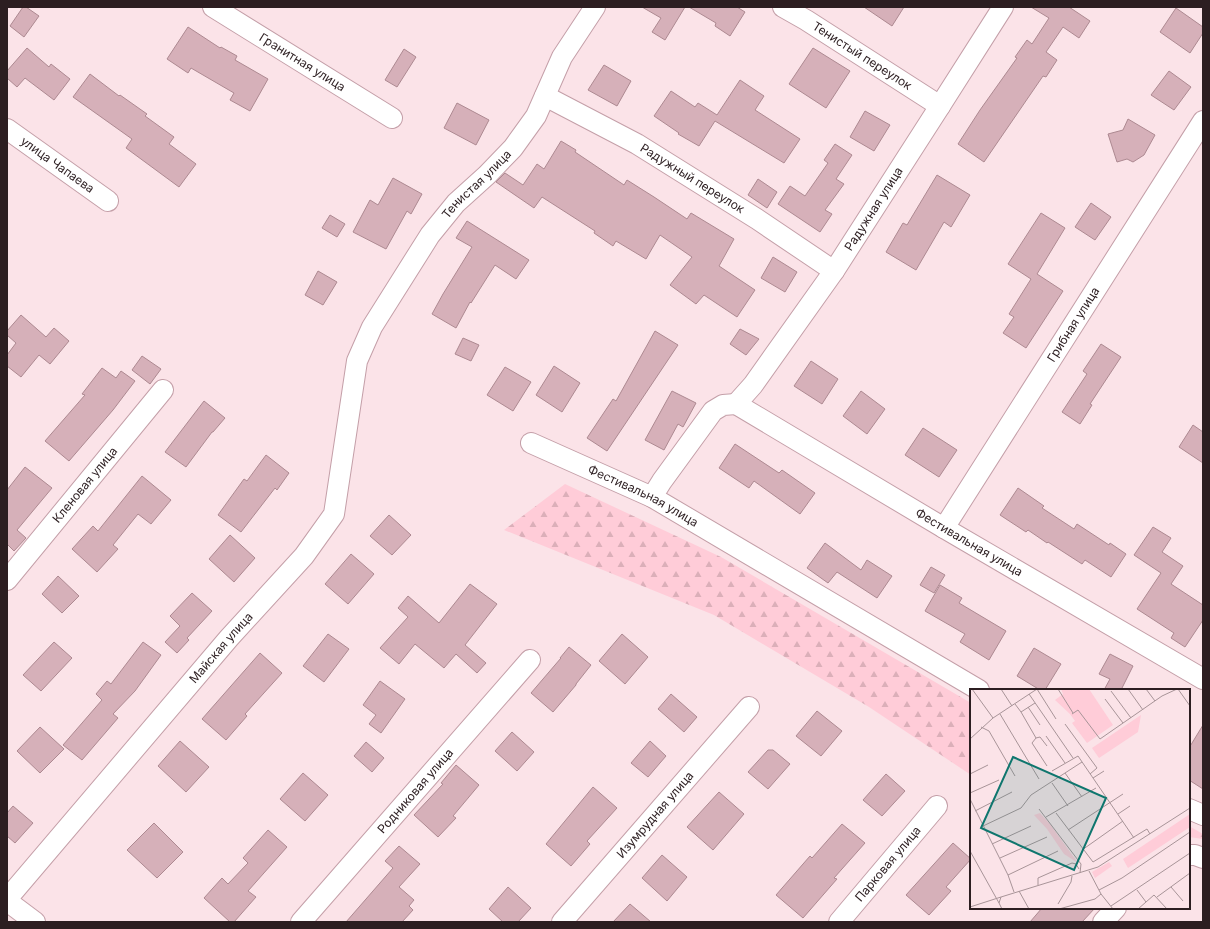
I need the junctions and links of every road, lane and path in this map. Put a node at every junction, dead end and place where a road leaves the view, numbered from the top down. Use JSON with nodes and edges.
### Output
{"nodes":[{"id":1,"x":213,"y":7,"type":"edge"},
{"id":2,"x":595,"y":7,"type":"edge"},
{"id":3,"x":783,"y":7,"type":"edge"},
{"id":4,"x":1003,"y":7,"type":"edge"},
{"id":5,"x":545,"y":96,"type":"junction"},
{"id":6,"x":940,"y":106,"type":"junction"},
{"id":7,"x":392,"y":118,"type":"dead end"},
{"id":8,"x":1203,"y":121,"type":"edge"},
{"id":9,"x":7,"y":129,"type":"edge"},
{"id":10,"x":108,"y":201,"type":"dead end"},
{"id":11,"x":834,"y":271,"type":"junction"},
{"id":12,"x":357,"y":361,"type":"joint"},
{"id":13,"x":162,"y":390,"type":"dead end"},
{"id":14,"x":736,"y":404,"type":"junction"},
{"id":15,"x":530,"y":443,"type":"dead end"},
{"id":16,"x":652,"y":497,"type":"junction"},
{"id":17,"x":944,"y":528,"type":"junction"},
{"id":18,"x":7,"y":580,"type":"edge"},
{"id":19,"x":530,"y":660,"type":"dead end"},
{"id":20,"x":1202,"y":675,"type":"edge"},
{"id":21,"x":977,"y":689,"type":"edge"},
{"id":22,"x":749,"y":707,"type":"dead end"},
{"id":23,"x":937,"y":806,"type":"dead end"},
{"id":24,"x":1190,"y":809,"type":"edge"},
{"id":25,"x":1203,"y":815,"type":"edge"},
{"id":26,"x":1190,"y":855,"type":"edge"},
{"id":27,"x":1203,"y":858,"type":"edge"},
{"id":28,"x":7,"y":900,"type":"edge"},
{"id":29,"x":1115,"y":909,"type":"edge"},
{"id":30,"x":35,"y":922,"type":"edge"},
{"id":31,"x":301,"y":922,"type":"edge"},
{"id":32,"x":562,"y":922,"type":"edge"},
{"id":33,"x":839,"y":922,"type":"edge"},
{"id":34,"x":1103,"y":922,"type":"edge"}],
"edges":[{"from":1,"to":7,"type":"street","name":"Гранитная улица"},
{"from":2,"to":5,"type":"street","name":"Тенистая улица"},
{"from":3,"to":6,"type":"street","name":"Тенистый переулок"},
{"from":4,"to":6,"type":"street","name":"Радужная улица"},
{"from":5,"to":11,"type":"street","name":"Радужный переулок"},
{"from":5,"to":12,"type":"street","name":"Тенистая улица"},
{"from":6,"to":11,"type":"street","name":"Радужная улица"},
{"from":8,"to":17,"type":"street","name":"Грибная улица"},
{"from":9,"to":10,"type":"street","name":"улица Чапаева"},
{"from":11,"to":14,"type":"street","name":"Радужная улица"},
{"from":12,"to":28,"type":"street","name":"Майская улица"},
{"from":13,"to":18,"type":"street","name":"Кленовая улица"},
{"from":14,"to":16,"type":"street"},
{"from":14,"to":17,"type":"street","name":"Фестивальная улица"},
{"from":15,"to":16,"type":"street","name":"Фестивальная улица"},
{"from":16,"to":21,"type":"street","name":"Фестивальная улица"},
{"from":17,"to":20,"type":"street","name":"Фестивальная улица"},
{"from":19,"to":31,"type":"street","name":"Родниковая улица"},
{"from":22,"to":32,"type":"street","name":"Изумрудная улица"},
{"from":23,"to":33,"type":"street","name":"Парковая улица"},
{"from":24,"to":25,"type":"street"},
{"from":26,"to":27,"type":"street"},
{"from":28,"to":30,"type":"street"},
{"from":29,"to":34,"type":"street"}]}
